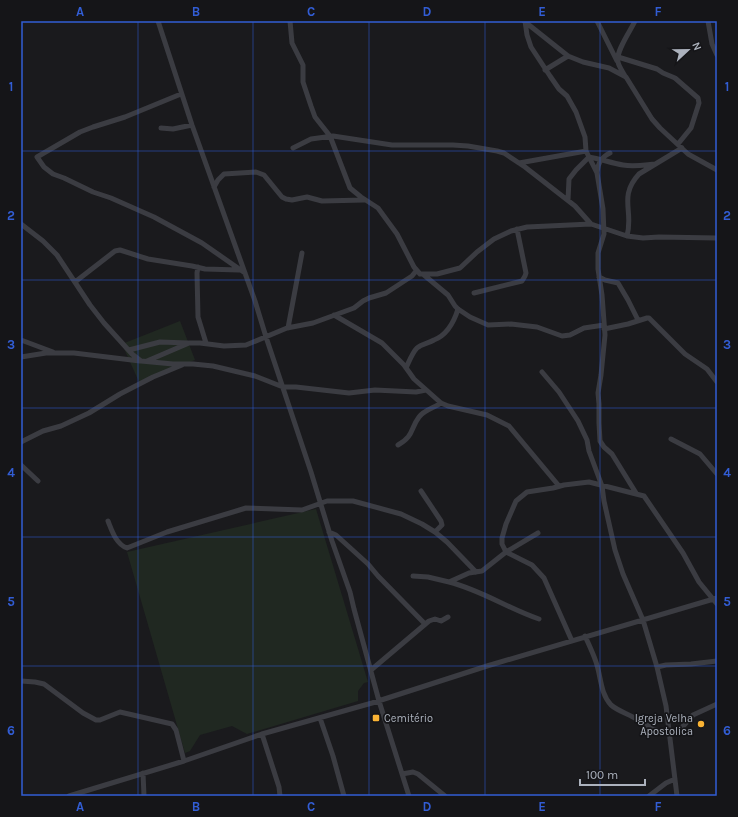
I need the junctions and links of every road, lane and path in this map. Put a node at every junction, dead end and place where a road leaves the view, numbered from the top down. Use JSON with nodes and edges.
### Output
{"nodes":[{"id":1,"x":158,"y":21,"type":"edge"},
{"id":2,"x":290,"y":21,"type":"edge"},
{"id":3,"x":597,"y":21,"type":"edge"},
{"id":4,"x":636,"y":21,"type":"edge"},
{"id":5,"x":708,"y":21,"type":"edge"},
{"id":6,"x":525,"y":22,"type":"edge"},
{"id":7,"x":717,"y":55,"type":"edge"},
{"id":8,"x":568,"y":56,"type":"junction"},
{"id":9,"x":617,"y":59,"type":"junction"},
{"id":10,"x":545,"y":70,"type":"junction"},
{"id":11,"x":626,"y":77,"type":"junction"},
{"id":12,"x":181,"y":94,"type":"junction"},
{"id":13,"x":192,"y":125,"type":"junction"},
{"id":14,"x":161,"y":128,"type":"dead end"},
{"id":15,"x":330,"y":136,"type":"junction"},
{"id":16,"x":680,"y":146,"type":"junction"},
{"id":17,"x":294,"y":148,"type":"dead end"},
{"id":18,"x":586,"y":151,"type":"junction"},
{"id":19,"x":610,"y":153,"type":"dead end"},
{"id":20,"x":589,"y":157,"type":"junction"},
{"id":21,"x":601,"y":159,"type":"junction"},
{"id":22,"x":520,"y":163,"type":"junction"},
{"id":23,"x":655,"y":164,"type":"junction"},
{"id":24,"x":717,"y":170,"type":"edge"},
{"id":25,"x":597,"y":173,"type":"junction"},
{"id":26,"x":212,"y":179,"type":"junction"},
{"id":27,"x":218,"y":180,"type":"junction"},
{"id":28,"x":214,"y":187,"type":"junction"},
{"id":29,"x":366,"y":200,"type":"junction"},
{"id":30,"x":568,"y":200,"type":"junction"},
{"id":31,"x":21,"y":224,"type":"edge"},
{"id":32,"x":591,"y":224,"type":"junction"},
{"id":33,"x":603,"y":227,"type":"junction"},
{"id":34,"x":517,"y":229,"type":"junction"},
{"id":35,"x":627,"y":236,"type":"junction"},
{"id":36,"x":717,"y":238,"type":"edge"},
{"id":37,"x":302,"y":253,"type":"dead end"},
{"id":38,"x":198,"y":267,"type":"junction"},
{"id":39,"x":239,"y":270,"type":"junction"},
{"id":40,"x":416,"y":271,"type":"junction"},
{"id":41,"x":244,"y":273,"type":"junction"},
{"id":42,"x":424,"y":275,"type":"junction"},
{"id":43,"x":599,"y":277,"type":"junction"},
{"id":44,"x":75,"y":282,"type":"junction"},
{"id":45,"x":474,"y":294,"type":"dead end"},
{"id":46,"x":458,"y":309,"type":"junction"},
{"id":47,"x":334,"y":315,"type":"junction"},
{"id":48,"x":638,"y":320,"type":"junction"},
{"id":49,"x":604,"y":327,"type":"junction"},
{"id":50,"x":288,"y":328,"type":"junction"},
{"id":51,"x":266,"y":337,"type":"junction"},
{"id":52,"x":21,"y":340,"type":"edge"},
{"id":53,"x":189,"y":343,"type":"junction"},
{"id":54,"x":206,"y":343,"type":"junction"},
{"id":55,"x":129,"y":350,"type":"junction"},
{"id":56,"x":58,"y":353,"type":"junction"},
{"id":57,"x":21,"y":357,"type":"edge"},
{"id":58,"x":141,"y":361,"type":"junction"},
{"id":59,"x":147,"y":361,"type":"junction"},
{"id":60,"x":185,"y":364,"type":"junction"},
{"id":61,"x":406,"y":368,"type":"junction"},
{"id":62,"x":542,"y":372,"type":"dead end"},
{"id":63,"x":717,"y":382,"type":"edge"},
{"id":64,"x":283,"y":387,"type":"junction"},
{"id":65,"x":426,"y":390,"type":"junction"},
{"id":66,"x":441,"y":403,"type":"junction"},
{"id":67,"x":671,"y":439,"type":"dead end"},
{"id":68,"x":21,"y":442,"type":"edge"},
{"id":69,"x":398,"y":445,"type":"dead end"},
{"id":70,"x":21,"y":465,"type":"edge"},
{"id":71,"x":717,"y":474,"type":"edge"},
{"id":72,"x":38,"y":481,"type":"dead end"},
{"id":73,"x":559,"y":486,"type":"junction"},
{"id":74,"x":602,"y":486,"type":"junction"},
{"id":75,"x":421,"y":491,"type":"dead end"},
{"id":76,"x":636,"y":493,"type":"junction"},
{"id":77,"x":321,"y":502,"type":"junction"},
{"id":78,"x":108,"y":521,"type":"dead end"},
{"id":79,"x":330,"y":532,"type":"junction"},
{"id":80,"x":435,"y":532,"type":"junction"},
{"id":81,"x":538,"y":533,"type":"dead end"},
{"id":82,"x":506,"y":552,"type":"junction"},
{"id":83,"x":476,"y":572,"type":"junction"},
{"id":84,"x":413,"y":576,"type":"dead end"},
{"id":85,"x":448,"y":582,"type":"junction"},
{"id":86,"x":715,"y":599,"type":"edge"},
{"id":87,"x":717,"y":604,"type":"edge"},
{"id":88,"x":448,"y":617,"type":"dead end"},
{"id":89,"x":539,"y":619,"type":"dead end"},
{"id":90,"x":642,"y":620,"type":"junction"},
{"id":91,"x":425,"y":624,"type":"junction"},
{"id":92,"x":585,"y":636,"type":"junction"},
{"id":93,"x":572,"y":641,"type":"junction"},
{"id":94,"x":717,"y":661,"type":"edge"},
{"id":95,"x":657,"y":667,"type":"junction"},
{"id":96,"x":371,"y":670,"type":"junction"},
{"id":97,"x":22,"y":679,"type":"edge"},
{"id":98,"x":379,"y":701,"type":"junction"},
{"id":99,"x":717,"y":704,"type":"edge"},
{"id":100,"x":320,"y":718,"type":"junction"},
{"id":101,"x":670,"y":732,"type":"junction"},
{"id":102,"x":262,"y":734,"type":"junction"},
{"id":103,"x":184,"y":761,"type":"junction"},
{"id":104,"x":143,"y":773,"type":"junction"},
{"id":105,"x":402,"y":774,"type":"junction"},
{"id":106,"x":675,"y":779,"type":"junction"},
{"id":107,"x":69,"y":796,"type":"edge"},
{"id":108,"x":144,"y":796,"type":"edge"},
{"id":109,"x":280,"y":796,"type":"edge"},
{"id":110,"x":344,"y":796,"type":"edge"},
{"id":111,"x":409,"y":796,"type":"edge"},
{"id":112,"x":444,"y":796,"type":"edge"},
{"id":113,"x":649,"y":796,"type":"edge"},
{"id":114,"x":677,"y":796,"type":"edge"}],
"edges":[{"from":1,"to":12,"type":"street"},
{"from":2,"to":15,"type":"street"},
{"from":3,"to":9,"type":"street"},
{"from":4,"to":9,"type":"street"},
{"from":5,"to":7,"type":"street"},
{"from":6,"to":8,"type":"street"},
{"from":6,"to":10,"type":"street"},
{"from":8,"to":10,"type":"street"},
{"from":8,"to":11,"type":"street"},
{"from":9,"to":11,"type":"street"},
{"from":9,"to":16,"type":"street"},
{"from":10,"to":18,"type":"street"},
{"from":11,"to":16,"type":"street"},
{"from":12,"to":13,"type":"street"},
{"from":12,"to":39,"type":"street"},
{"from":13,"to":14,"type":"street"},
{"from":13,"to":26,"type":"street"},
{"from":15,"to":17,"type":"street"},
{"from":15,"to":22,"type":"street"},
{"from":15,"to":29,"type":"street"},
{"from":16,"to":23,"type":"street"},
{"from":16,"to":24,"type":"street"},
{"from":18,"to":20,"type":"street"},
{"from":18,"to":22,"type":"street"},
{"from":19,"to":21,"type":"street"},
{"from":20,"to":21,"type":"street"},
{"from":20,"to":25,"type":"street"},
{"from":20,"to":30,"type":"street"},
{"from":21,"to":23,"type":"street"},
{"from":21,"to":25,"type":"street"},
{"from":22,"to":30,"type":"street"},
{"from":23,"to":35,"type":"street"},
{"from":25,"to":33,"type":"street"},
{"from":26,"to":27,"type":"street"},
{"from":26,"to":28,"type":"street"},
{"from":27,"to":28,"type":"street"},
{"from":27,"to":29,"type":"street"},
{"from":28,"to":41,"type":"street"},
{"from":29,"to":40,"type":"street"},
{"from":30,"to":32,"type":"street"},
{"from":31,"to":44,"type":"street"},
{"from":32,"to":33,"type":"street"},
{"from":32,"to":34,"type":"street"},
{"from":33,"to":35,"type":"street"},
{"from":33,"to":43,"type":"street"},
{"from":34,"to":42,"type":"street"},
{"from":34,"to":45,"type":"street"},
{"from":35,"to":36,"type":"street"},
{"from":37,"to":50,"type":"street"},
{"from":38,"to":39,"type":"street"},
{"from":38,"to":44,"type":"street"},
{"from":38,"to":54,"type":"street"},
{"from":39,"to":41,"type":"street"},
{"from":40,"to":42,"type":"street"},
{"from":40,"to":47,"type":"street"},
{"from":41,"to":51,"type":"street"},
{"from":42,"to":46,"type":"street"},
{"from":43,"to":48,"type":"street"},
{"from":43,"to":49,"type":"street"},
{"from":44,"to":55,"type":"street"},
{"from":46,"to":49,"type":"street"},
{"from":46,"to":61,"type":"street"},
{"from":47,"to":50,"type":"street"},
{"from":47,"to":61,"type":"street"},
{"from":48,"to":49,"type":"street"},
{"from":48,"to":63,"type":"street"},
{"from":49,"to":76,"type":"street"},
{"from":50,"to":51,"type":"street"},
{"from":51,"to":54,"type":"street"},
{"from":51,"to":64,"type":"street"},
{"from":52,"to":56,"type":"street"},
{"from":53,"to":54,"type":"street"},
{"from":53,"to":55,"type":"street"},
{"from":53,"to":59,"type":"street"},
{"from":55,"to":58,"type":"street"},
{"from":56,"to":57,"type":"street"},
{"from":56,"to":58,"type":"street"},
{"from":58,"to":59,"type":"street"},
{"from":59,"to":60,"type":"street"},
{"from":60,"to":64,"type":"street"},
{"from":60,"to":68,"type":"street"},
{"from":61,"to":65,"type":"street"},
{"from":62,"to":74,"type":"street"},
{"from":64,"to":65,"type":"street"},
{"from":64,"to":77,"type":"street"},
{"from":65,"to":66,"type":"street"},
{"from":66,"to":69,"type":"street"},
{"from":66,"to":73,"type":"street"},
{"from":67,"to":71,"type":"street"},
{"from":70,"to":72,"type":"street"},
{"from":73,"to":74,"type":"street"},
{"from":73,"to":82,"type":"street"},
{"from":74,"to":76,"type":"street"},
{"from":74,"to":90,"type":"street"},
{"from":75,"to":80,"type":"street"},
{"from":76,"to":86,"type":"street"},
{"from":77,"to":78,"type":"street"},
{"from":77,"to":79,"type":"street"},
{"from":77,"to":80,"type":"street"},
{"from":79,"to":91,"type":"street"},
{"from":79,"to":96,"type":"street"},
{"from":80,"to":83,"type":"street"},
{"from":81,"to":82,"type":"street"},
{"from":82,"to":83,"type":"street"},
{"from":82,"to":93,"type":"street"},
{"from":83,"to":85,"type":"street"},
{"from":84,"to":85,"type":"street"},
{"from":85,"to":89,"type":"street"},
{"from":86,"to":87,"type":"street"},
{"from":86,"to":90,"type":"street"},
{"from":88,"to":91,"type":"street"},
{"from":90,"to":92,"type":"street"},
{"from":90,"to":95,"type":"street"},
{"from":91,"to":96,"type":"street"},
{"from":92,"to":93,"type":"street"},
{"from":92,"to":101,"type":"street"},
{"from":93,"to":98,"type":"street"},
{"from":94,"to":95,"type":"street"},
{"from":95,"to":101,"type":"street"},
{"from":96,"to":98,"type":"street"},
{"from":97,"to":103,"type":"street"},
{"from":98,"to":100,"type":"street"},
{"from":98,"to":105,"type":"street"},
{"from":99,"to":101,"type":"street"},
{"from":100,"to":102,"type":"street"},
{"from":100,"to":110,"type":"street"},
{"from":101,"to":106,"type":"street"},
{"from":102,"to":103,"type":"street"},
{"from":102,"to":109,"type":"street"},
{"from":103,"to":104,"type":"street"},
{"from":104,"to":107,"type":"street"},
{"from":104,"to":108,"type":"street"},
{"from":105,"to":111,"type":"street"},
{"from":105,"to":112,"type":"street"},
{"from":106,"to":113,"type":"street"},
{"from":106,"to":114,"type":"street"}]}
